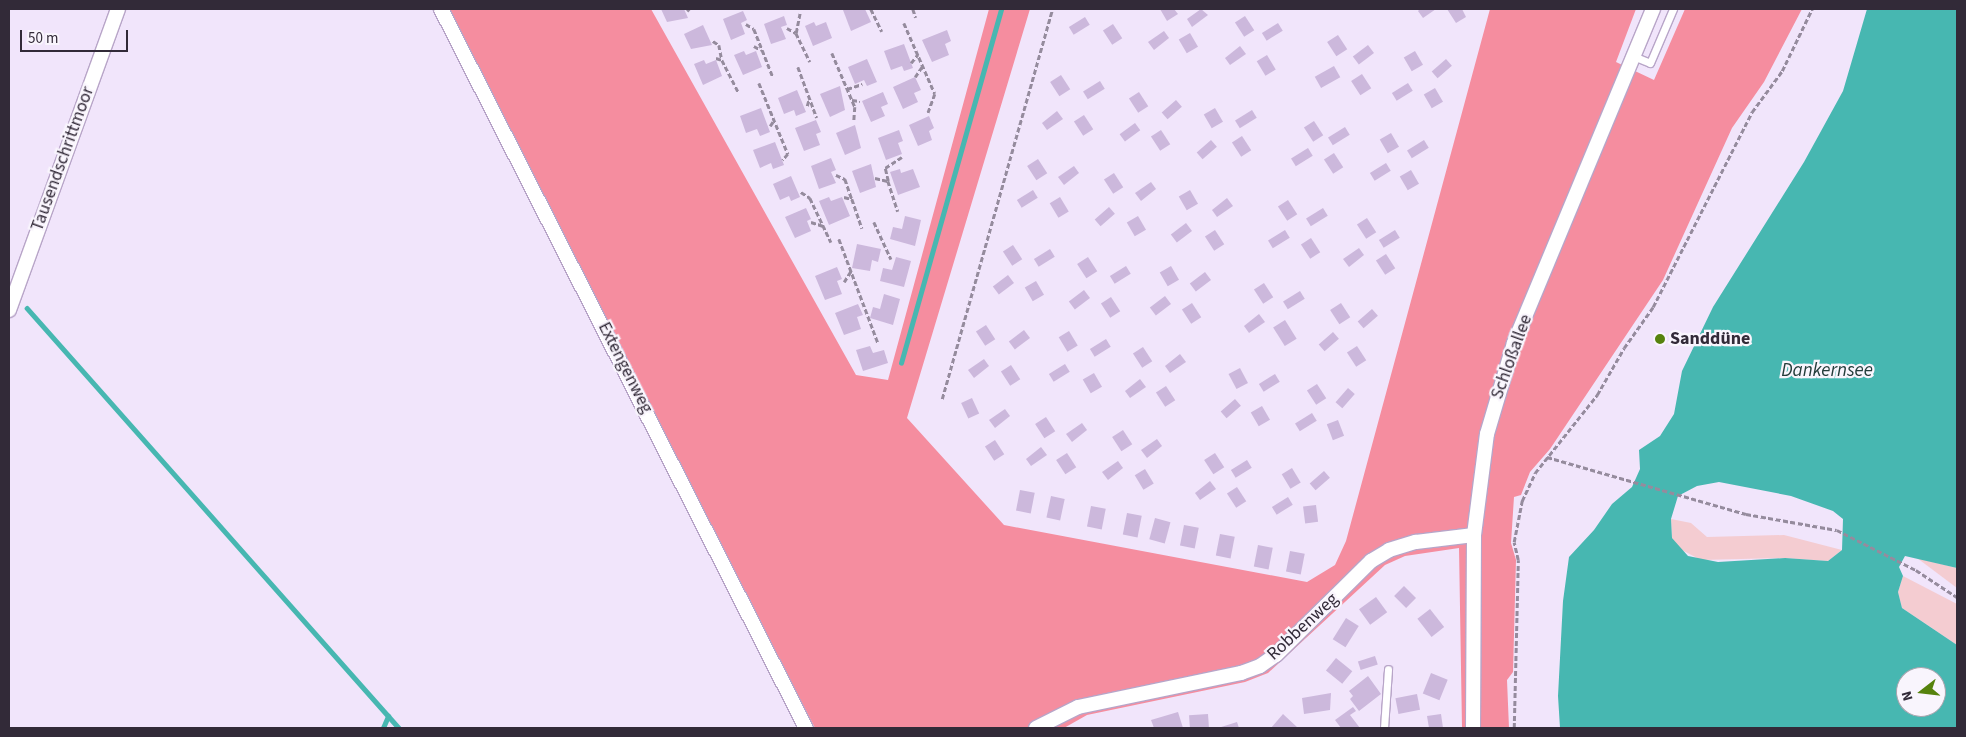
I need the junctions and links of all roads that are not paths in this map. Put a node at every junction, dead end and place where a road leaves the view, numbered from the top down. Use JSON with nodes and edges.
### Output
{"nodes":[{"id":1,"x":118,"y":9,"type":"edge"},
{"id":2,"x":441,"y":9,"type":"edge"},
{"id":3,"x":1653,"y":9,"type":"edge"},
{"id":4,"x":1673,"y":9,"type":"edge"},
{"id":5,"x":1633,"y":56,"type":"junction"},
{"id":6,"x":9,"y":310,"type":"edge"},
{"id":7,"x":1474,"y":536,"type":"junction"},
{"id":8,"x":1388,"y":669,"type":"dead end"},
{"id":9,"x":806,"y":728,"type":"edge"},
{"id":10,"x":1036,"y":728,"type":"edge"},
{"id":11,"x":1384,"y":728,"type":"edge"},
{"id":12,"x":1473,"y":728,"type":"edge"}],
"edges":[{"from":1,"to":6,"type":"street","name":"Tausendschrittmoor"},
{"from":2,"to":9,"type":"street","name":"Extengenweg"},
{"from":3,"to":5,"type":"street","name":"Schloßallee"},
{"from":4,"to":5,"type":"lane"},
{"from":5,"to":7,"type":"street","name":"Schloßallee"},
{"from":7,"to":10,"type":"street","name":"Robbenweg"},
{"from":7,"to":12,"type":"street","name":"Schloßallee"},
{"from":8,"to":11,"type":"lane"}]}
